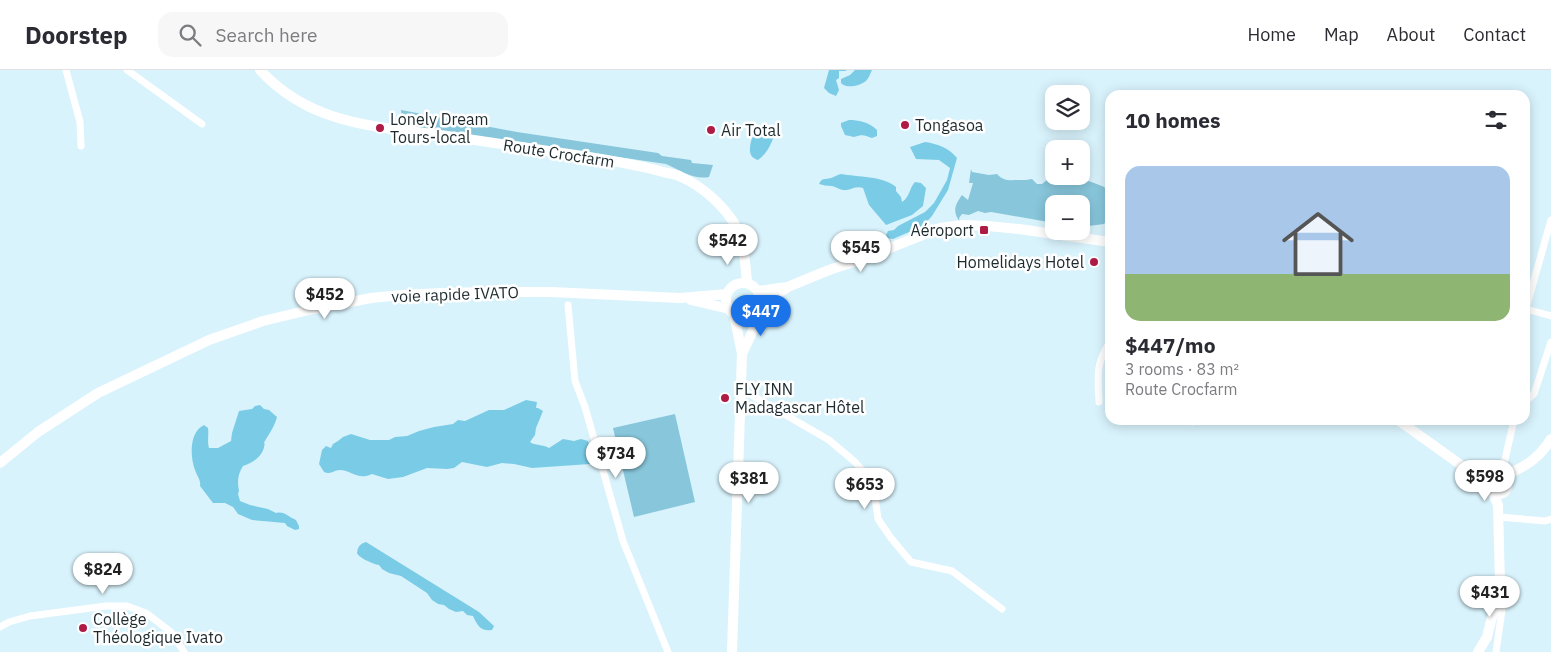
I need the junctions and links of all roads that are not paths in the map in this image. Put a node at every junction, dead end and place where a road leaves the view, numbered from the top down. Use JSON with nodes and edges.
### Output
{"nodes":[{"id":1,"x":66,"y":70,"type":"edge"},
{"id":2,"x":127,"y":70,"type":"edge"},
{"id":3,"x":260,"y":70,"type":"edge"},
{"id":4,"x":202,"y":124,"type":"dead end"},
{"id":5,"x":81,"y":146,"type":"dead end"},
{"id":6,"x":1551,"y":220,"type":"edge"},
{"id":7,"x":1105,"y":241,"type":"edge"},
{"id":8,"x":742,"y":283,"type":"junction"},
{"id":9,"x":790,"y":286,"type":"junction"},
{"id":10,"x":758,"y":291,"type":"junction"},
{"id":11,"x":727,"y":294,"type":"junction"},
{"id":12,"x":1530,"y":294,"type":"edge"},
{"id":13,"x":680,"y":298,"type":"junction"},
{"id":14,"x":568,"y":305,"type":"dead end"},
{"id":15,"x":757,"y":308,"type":"junction"},
{"id":16,"x":732,"y":312,"type":"junction"},
{"id":17,"x":1530,"y":312,"type":"edge"},
{"id":18,"x":1551,"y":316,"type":"edge"},
{"id":19,"x":1551,"y":342,"type":"edge"},
{"id":20,"x":1105,"y":350,"type":"edge"},
{"id":21,"x":742,"y":354,"type":"junction"},
{"id":22,"x":741,"y":389,"type":"junction"},
{"id":23,"x":1530,"y":398,"type":"edge"},
{"id":24,"x":1098,"y":402,"type":"dead end"},
{"id":25,"x":1405,"y":425,"type":"edge"},
{"id":26,"x":1513,"y":425,"type":"edge"},
{"id":27,"x":1551,"y":439,"type":"edge"},
{"id":28,"x":0,"y":463,"type":"edge"},
{"id":29,"x":1476,"y":475,"type":"junction"},
{"id":30,"x":1502,"y":484,"type":"junction"},
{"id":31,"x":1492,"y":490,"type":"junction"},
{"id":32,"x":1498,"y":505,"type":"junction"},
{"id":33,"x":1499,"y":517,"type":"junction"},
{"id":34,"x":1548,"y":520,"type":"edge"},
{"id":35,"x":1551,"y":529,"type":"edge"},
{"id":36,"x":1500,"y":585,"type":"junction"},
{"id":37,"x":1002,"y":609,"type":"dead end"},
{"id":38,"x":0,"y":628,"type":"edge"},
{"id":39,"x":184,"y":652,"type":"edge"},
{"id":40,"x":668,"y":652,"type":"edge"},
{"id":41,"x":732,"y":652,"type":"edge"},
{"id":42,"x":1478,"y":652,"type":"edge"},
{"id":43,"x":1496,"y":652,"type":"edge"}],
"edges":[{"from":1,"to":5,"type":"street"},
{"from":2,"to":4,"type":"street"},
{"from":3,"to":8,"type":"main road","name":"Route Crocfarm"},
{"from":6,"to":12,"type":"street"},
{"from":7,"to":9,"type":"main road"},
{"from":8,"to":10,"type":"main road"},
{"from":8,"to":11,"type":"main road"},
{"from":9,"to":10,"type":"main road"},
{"from":9,"to":15,"type":"main road"},
{"from":9,"to":21,"type":"main road"},
{"from":10,"to":15,"type":"main road"},
{"from":11,"to":13,"type":"main road"},
{"from":11,"to":16,"type":"main road"},
{"from":13,"to":16,"type":"main road"},
{"from":13,"to":28,"type":"main road","name":"voie rapide IVATO"},
{"from":14,"to":40,"type":"street"},
{"from":15,"to":16,"type":"main road"},
{"from":15,"to":21,"type":"main road"},
{"from":16,"to":21,"type":"main road"},
{"from":17,"to":18,"type":"street"},
{"from":19,"to":23,"type":"street"},
{"from":20,"to":24,"type":"street"},
{"from":21,"to":22,"type":"main road"},
{"from":22,"to":37,"type":"street"},
{"from":22,"to":41,"type":"main road"},
{"from":25,"to":29,"type":"main road"},
{"from":26,"to":30,"type":"street"},
{"from":27,"to":30,"type":"main road"},
{"from":29,"to":30,"type":"main road"},
{"from":29,"to":31,"type":"main road"},
{"from":30,"to":31,"type":"main road"},
{"from":30,"to":32,"type":"main road"},
{"from":31,"to":32,"type":"main road"},
{"from":32,"to":33,"type":"main road"},
{"from":33,"to":34,"type":"street"},
{"from":33,"to":36,"type":"main road"},
{"from":34,"to":35,"type":"street"},
{"from":36,"to":42,"type":"main road"},
{"from":36,"to":43,"type":"street"},
{"from":38,"to":39,"type":"street"}]}
